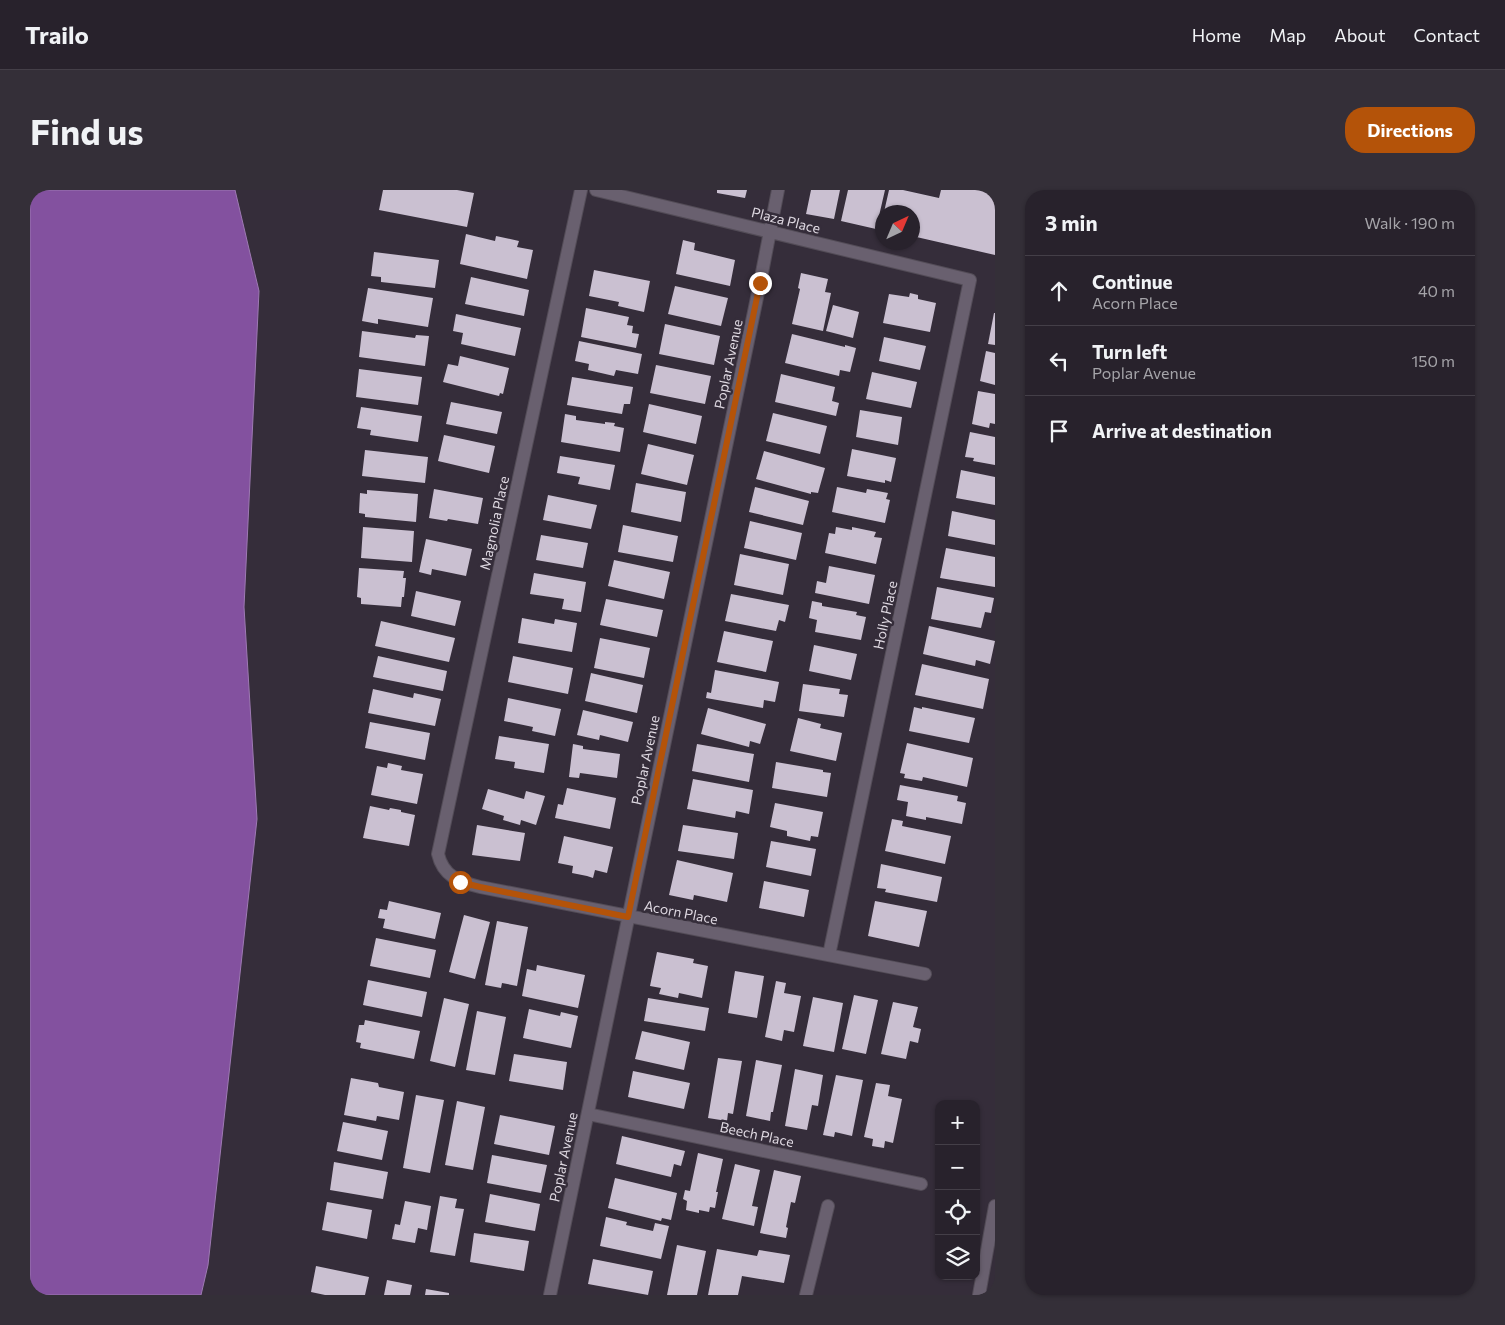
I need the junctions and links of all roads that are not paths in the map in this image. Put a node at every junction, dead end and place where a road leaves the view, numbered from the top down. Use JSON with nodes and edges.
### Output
{"nodes":[{"id":1,"x":581,"y":190,"type":"edge"},
{"id":2,"x":596,"y":190,"type":"edge"},
{"id":3,"x":778,"y":190,"type":"edge"},
{"id":4,"x":637,"y":195,"type":"edge"},
{"id":5,"x":770,"y":232,"type":"junction"},
{"id":6,"x":970,"y":280,"type":"joint"},
{"id":7,"x":440,"y":862,"type":"joint"},
{"id":8,"x":628,"y":917,"type":"junction"},
{"id":9,"x":829,"y":955,"type":"junction"},
{"id":10,"x":925,"y":974,"type":"dead end"},
{"id":11,"x":588,"y":1114,"type":"junction"},
{"id":12,"x":921,"y":1184,"type":"dead end"},
{"id":13,"x":828,"y":1206,"type":"dead end"},
{"id":14,"x":995,"y":1206,"type":"edge"},
{"id":15,"x":550,"y":1295,"type":"edge"},
{"id":16,"x":806,"y":1295,"type":"edge"},
{"id":17,"x":980,"y":1295,"type":"edge"}],
"edges":[{"from":1,"to":7,"type":"street","name":"Magnolia Place"},
{"from":2,"to":4,"type":"street","name":"Plaza Place"},
{"from":3,"to":5,"type":"street","name":"Poplar Avenue"},
{"from":4,"to":5,"type":"street","name":"Plaza Place"},
{"from":5,"to":6,"type":"street","name":"Plaza Place"},
{"from":5,"to":8,"type":"street","name":"Poplar Avenue"},
{"from":6,"to":9,"type":"street","name":"Holly Place"},
{"from":7,"to":8,"type":"street","name":"Acorn Place"},
{"from":8,"to":9,"type":"street","name":"Acorn Place"},
{"from":8,"to":11,"type":"street","name":"Poplar Avenue"},
{"from":9,"to":10,"type":"street","name":"Acorn Place"},
{"from":11,"to":12,"type":"street","name":"Beech Place"},
{"from":11,"to":15,"type":"street","name":"Poplar Avenue"},
{"from":13,"to":16,"type":"street"},
{"from":14,"to":17,"type":"street"}]}
